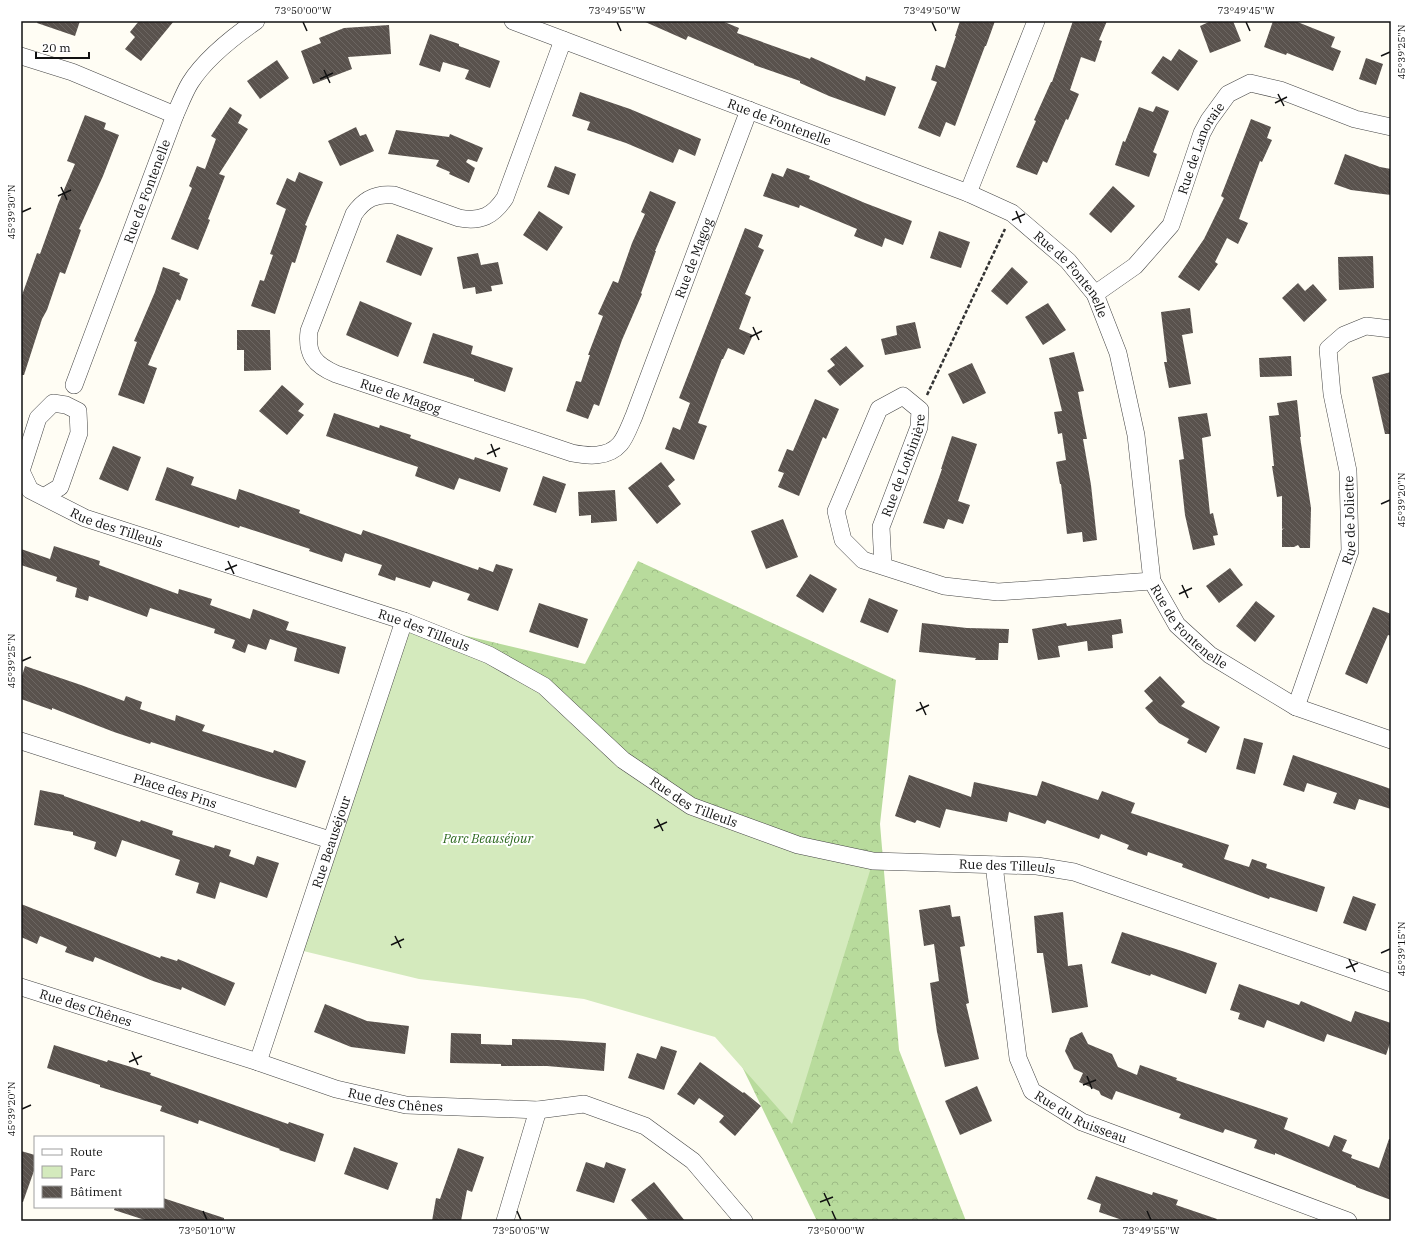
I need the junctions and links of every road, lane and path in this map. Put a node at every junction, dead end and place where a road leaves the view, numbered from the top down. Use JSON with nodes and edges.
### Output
{"nodes":[{"id":1,"x":256,"y":21,"type":"edge"},
{"id":2,"x":513,"y":21,"type":"edge"},
{"id":3,"x":1036,"y":21,"type":"edge"},
{"id":4,"x":563,"y":40,"type":"junction"},
{"id":5,"x":21,"y":56,"type":"edge"},
{"id":6,"x":749,"y":110,"type":"junction"},
{"id":7,"x":175,"y":115,"type":"junction"},
{"id":8,"x":1391,"y":127,"type":"edge"},
{"id":9,"x":968,"y":193,"type":"junction"},
{"id":10,"x":1012,"y":213,"type":"junction"},
{"id":11,"x":1095,"y":294,"type":"junction"},
{"id":12,"x":1391,"y":330,"type":"edge"},
{"id":13,"x":74,"y":385,"type":"dead end"},
{"id":14,"x":920,"y":410,"type":"junction"},
{"id":15,"x":45,"y":496,"type":"junction"},
{"id":16,"x":883,"y":566,"type":"junction"},
{"id":17,"x":1152,"y":581,"type":"junction"},
{"id":18,"x":404,"y":621,"type":"junction"},
{"id":19,"x":1296,"y":707,"type":"junction"},
{"id":20,"x":1391,"y":740,"type":"edge"},
{"id":21,"x":21,"y":741,"type":"edge"},
{"id":22,"x":330,"y":840,"type":"junction"},
{"id":23,"x":994,"y":865,"type":"junction"},
{"id":24,"x":1391,"y":983,"type":"edge"},
{"id":25,"x":21,"y":986,"type":"edge"},
{"id":26,"x":258,"y":1062,"type":"junction"},
{"id":27,"x":538,"y":1110,"type":"junction"},
{"id":28,"x":505,"y":1221,"type":"edge"},
{"id":29,"x":744,"y":1221,"type":"edge"},
{"id":30,"x":1348,"y":1221,"type":"edge"}],
"edges":[{"from":1,"to":7,"type":"street","name":"Rue de Fontenelle"},
{"from":2,"to":4,"type":"street","name":"Rue de Fontenelle"},
{"from":3,"to":9,"type":"street"},
{"from":4,"to":6,"type":"street","name":"Rue de Fontenelle"},
{"from":4,"to":6,"type":"street","name":"Rue de Magog"},
{"from":5,"to":7,"type":"street"},
{"from":6,"to":9,"type":"street","name":"Rue de Fontenelle"},
{"from":7,"to":13,"type":"street","name":"Rue de Fontenelle"},
{"from":8,"to":11,"type":"street","name":"Rue de Lanoraie"},
{"from":9,"to":10,"type":"street","name":"Rue de Fontenelle"},
{"from":10,"to":11,"type":"street","name":"Rue de Fontenelle"},
{"from":10,"to":14,"type":"path"},
{"from":11,"to":17,"type":"street","name":"Rue de Fontenelle"},
{"from":12,"to":19,"type":"street","name":"Rue de Joliette"},
{"from":14,"to":16,"type":"street","name":"Rue de Lotbinière"},
{"from":14,"to":16,"type":"street","name":"Rue de Lotbinière"},
{"from":15,"to":15,"type":"street","name":"Rue des Tilleuls"},
{"from":15,"to":18,"type":"street","name":"Rue des Tilleuls"},
{"from":16,"to":17,"type":"street","name":"Rue de Lotbinière"},
{"from":17,"to":19,"type":"street","name":"Rue de Fontenelle"},
{"from":18,"to":22,"type":"street","name":"Rue Beauséjour"},
{"from":18,"to":23,"type":"street","name":"Rue des Tilleuls"},
{"from":19,"to":20,"type":"street","name":"Rue de Fontenelle"},
{"from":21,"to":22,"type":"street","name":"Place des Pins"},
{"from":22,"to":26,"type":"street","name":"Rue Beauséjour"},
{"from":23,"to":24,"type":"street","name":"Rue des Tilleuls"},
{"from":23,"to":30,"type":"street","name":"Rue du Ruisseau"},
{"from":25,"to":26,"type":"street","name":"Rue des Chênes"},
{"from":26,"to":27,"type":"street","name":"Rue des Chênes"},
{"from":27,"to":28,"type":"street"},
{"from":27,"to":29,"type":"street","name":"Rue des Chênes"}]}
